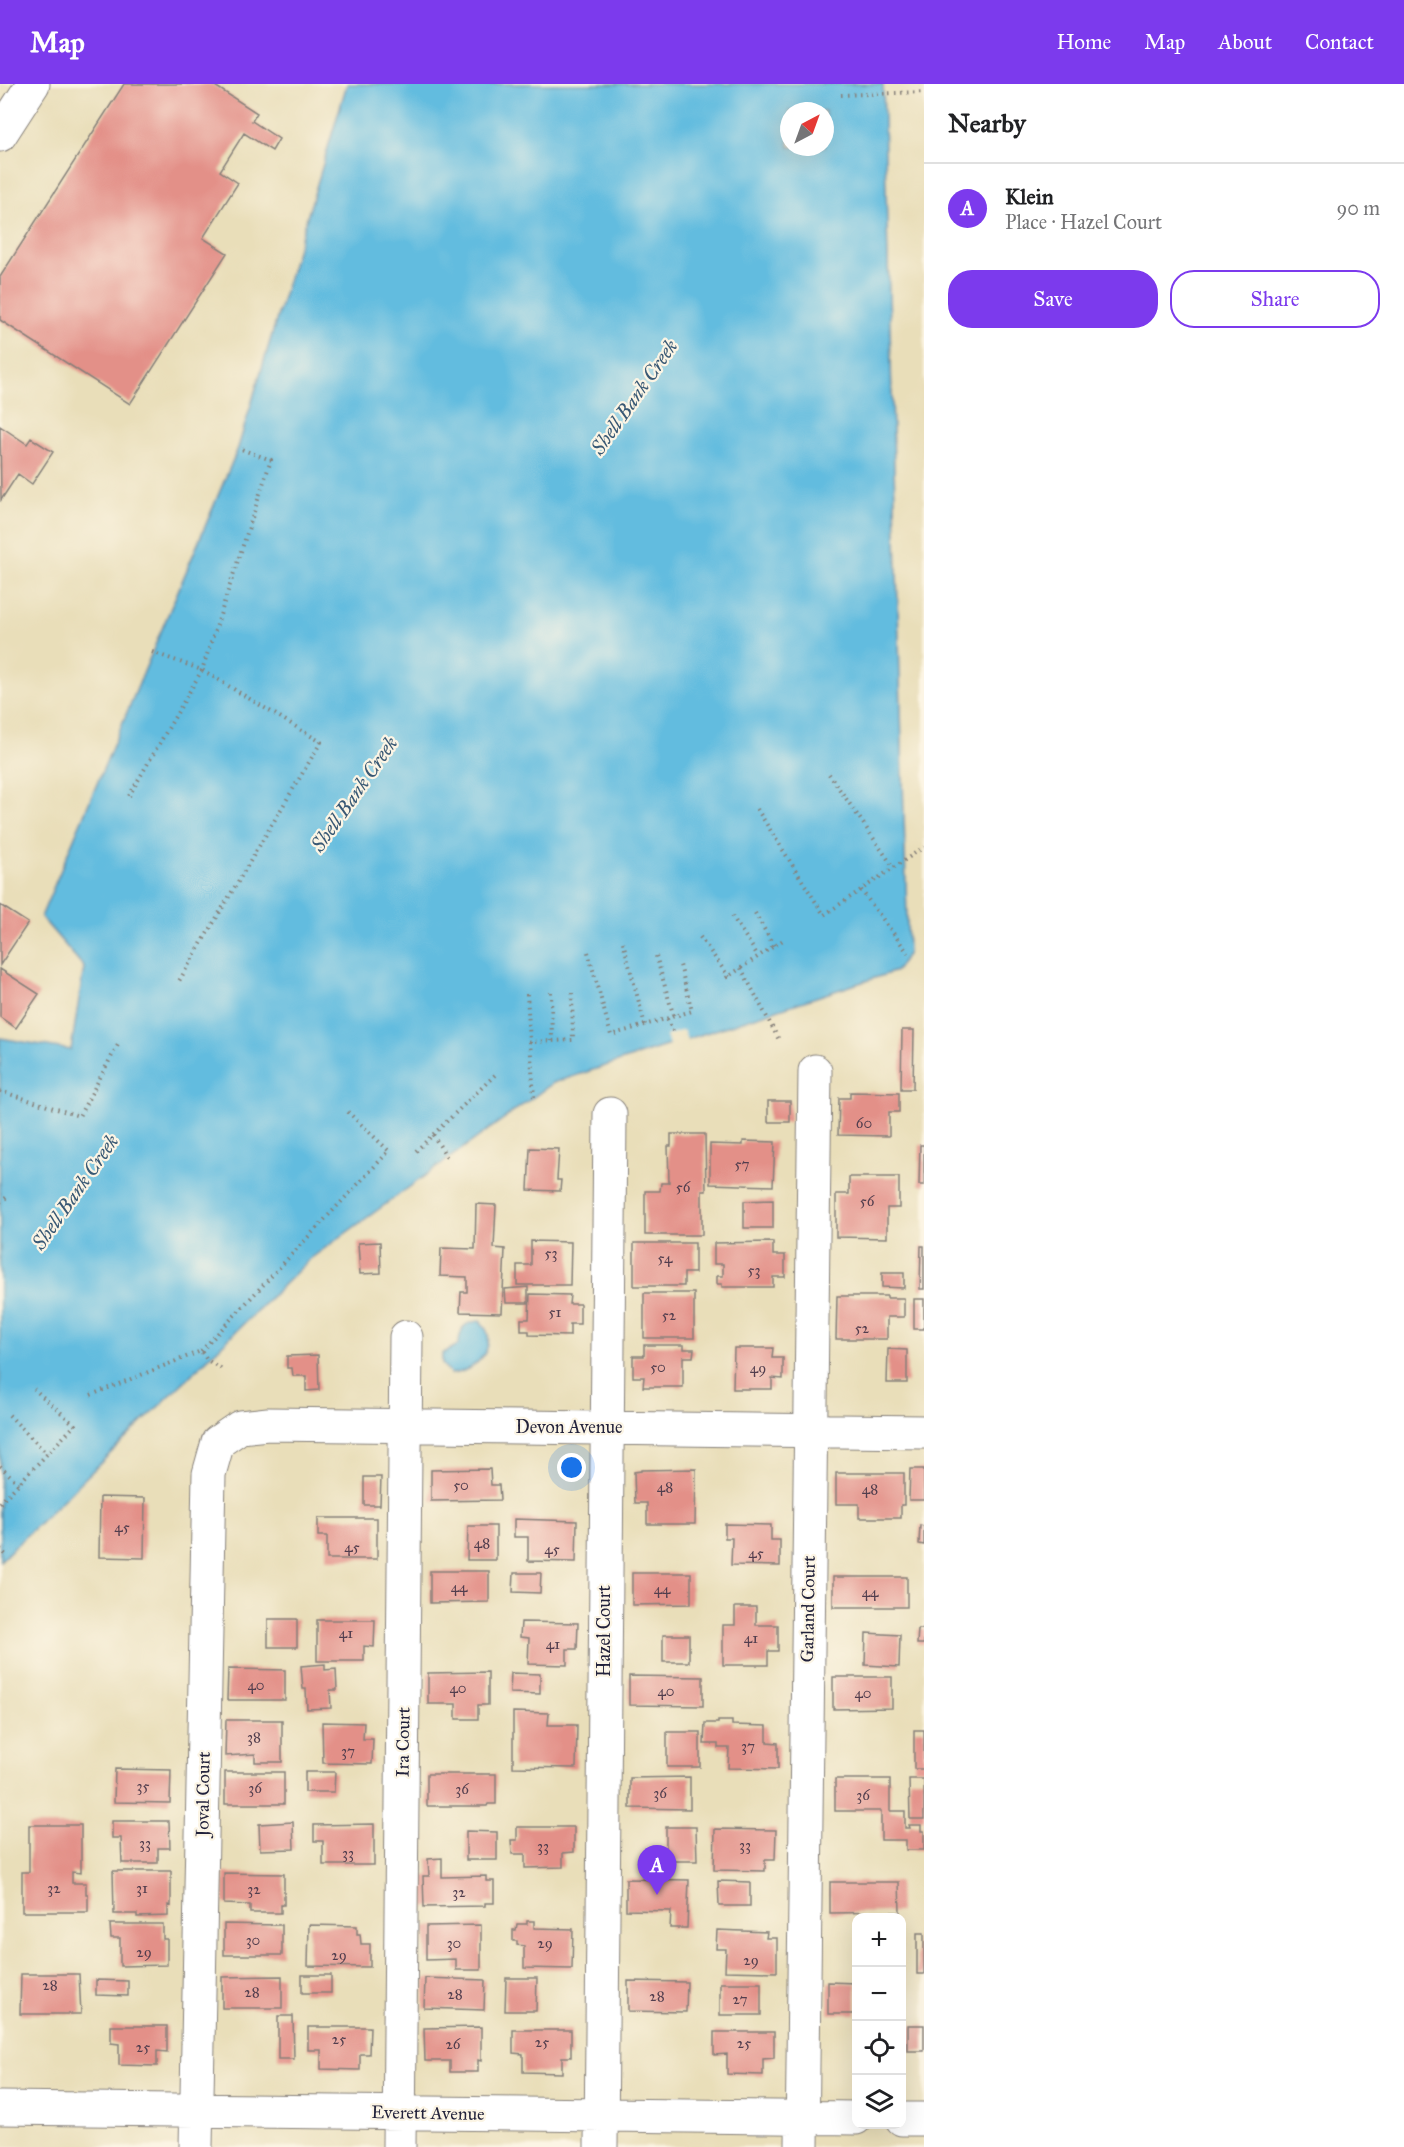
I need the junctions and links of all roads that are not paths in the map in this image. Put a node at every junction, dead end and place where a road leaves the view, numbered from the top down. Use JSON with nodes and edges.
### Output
{"nodes":[{"id":1,"x":33,"y":84,"type":"edge"},
{"id":2,"x":0,"y":135,"type":"edge"},
{"id":3,"x":815,"y":1071,"type":"dead end"},
{"id":4,"x":610,"y":1114,"type":"dead end"},
{"id":5,"x":406,"y":1337,"type":"dead end"},
{"id":6,"x":406,"y":1427,"type":"junction"},
{"id":7,"x":606,"y":1428,"type":"junction"},
{"id":8,"x":810,"y":1431,"type":"junction"},
{"id":9,"x":924,"y":1432,"type":"edge"},
{"id":10,"x":218,"y":1442,"type":"joint"},
{"id":11,"x":0,"y":2108,"type":"edge"},
{"id":12,"x":197,"y":2110,"type":"junction"},
{"id":13,"x":399,"y":2113,"type":"junction"},
{"id":14,"x":852,"y":2119,"type":"edge"},
{"id":15,"x":906,"y":2119,"type":"edge"},
{"id":16,"x":924,"y":2119,"type":"edge"},
{"id":17,"x":601,"y":2131,"type":"edge"},
{"id":18,"x":802,"y":2132,"type":"edge"},
{"id":19,"x":196,"y":2147,"type":"edge"},
{"id":20,"x":399,"y":2147,"type":"edge"}],
"edges":[{"from":1,"to":2,"type":"street"},
{"from":3,"to":8,"type":"street","name":"Garland Court"},
{"from":4,"to":7,"type":"street","name":"Hazel Court"},
{"from":5,"to":6,"type":"street","name":"Ira Court"},
{"from":6,"to":7,"type":"street","name":"Devon Avenue"},
{"from":6,"to":10,"type":"street","name":"Devon Avenue"},
{"from":6,"to":13,"type":"street","name":"Ira Court"},
{"from":7,"to":8,"type":"street","name":"Devon Avenue"},
{"from":7,"to":17,"type":"street","name":"Hazel Court"},
{"from":8,"to":9,"type":"street","name":"Devon Avenue"},
{"from":8,"to":18,"type":"street","name":"Garland Court"},
{"from":10,"to":12,"type":"street","name":"Joval Court"},
{"from":11,"to":12,"type":"street","name":"Everett Avenue"},
{"from":12,"to":13,"type":"street","name":"Everett Avenue"},
{"from":12,"to":19,"type":"street","name":"Joval Court"},
{"from":13,"to":17,"type":"street","name":"Everett Avenue"},
{"from":13,"to":20,"type":"street","name":"Ira Court"},
{"from":14,"to":18,"type":"street","name":"Everett Avenue"},
{"from":15,"to":16,"type":"street"},
{"from":17,"to":18,"type":"street","name":"Everett Avenue"}]}
